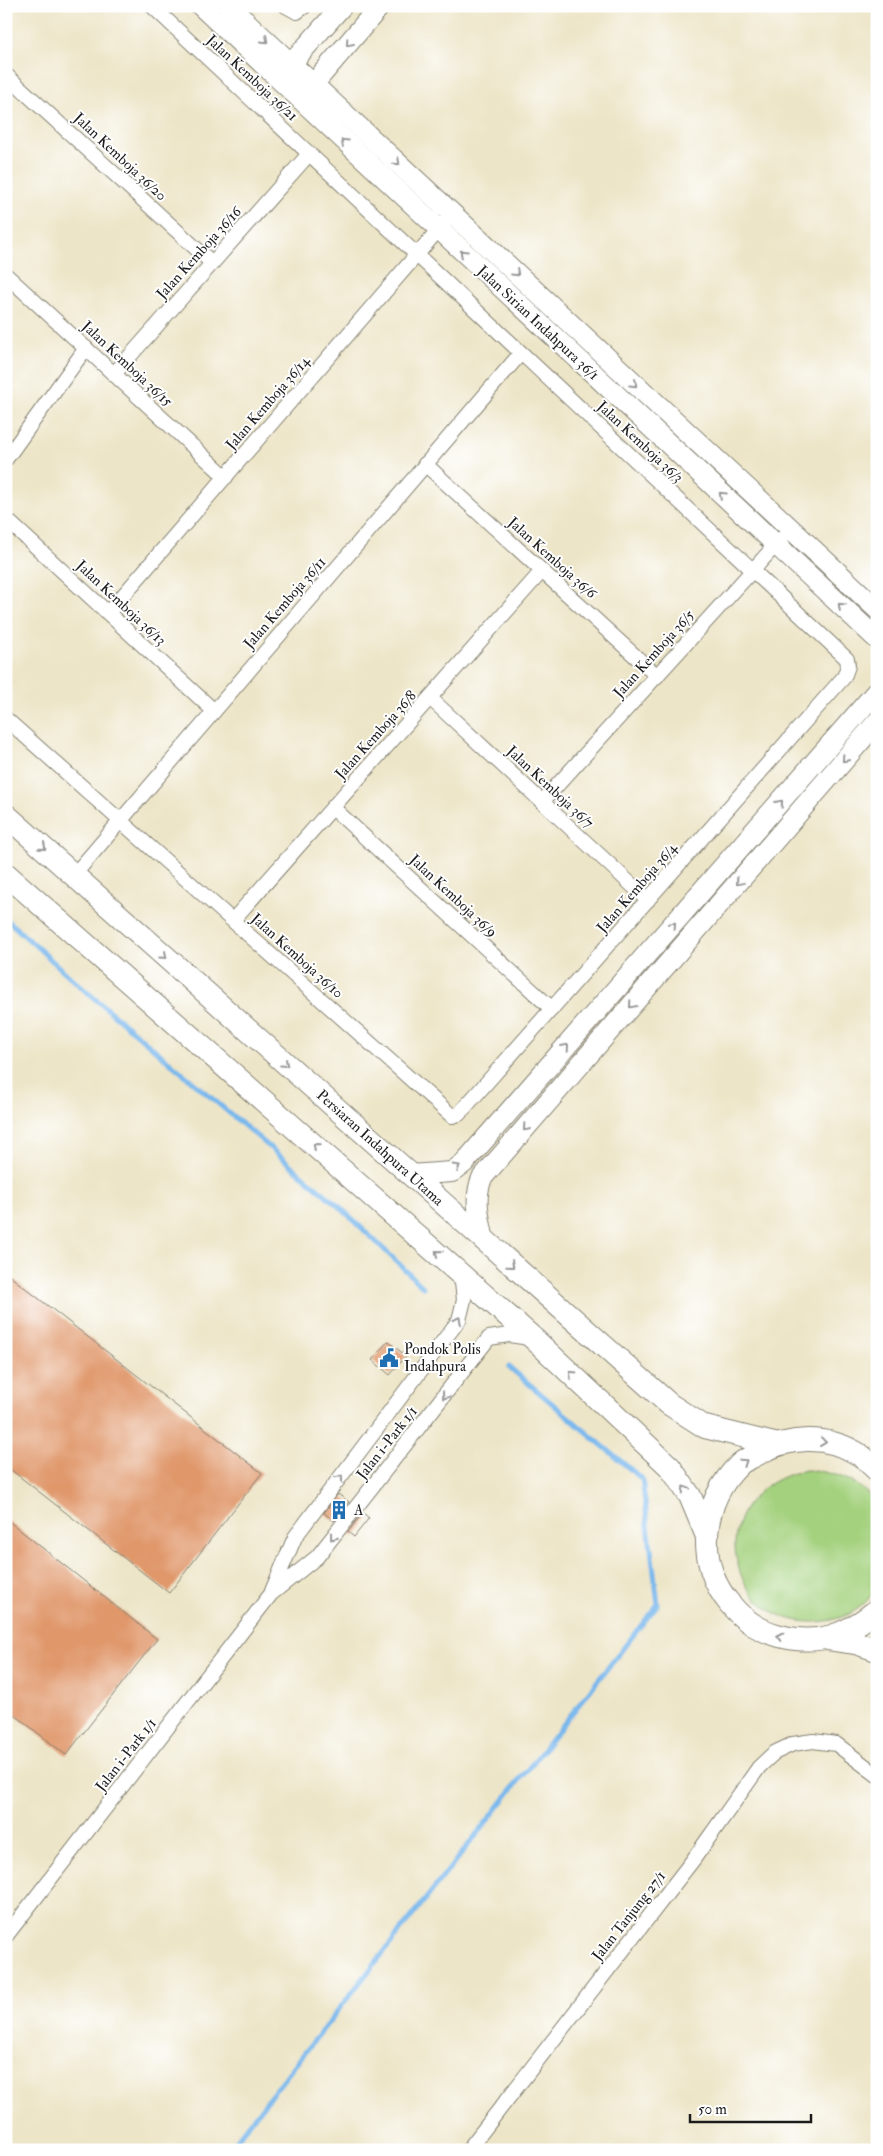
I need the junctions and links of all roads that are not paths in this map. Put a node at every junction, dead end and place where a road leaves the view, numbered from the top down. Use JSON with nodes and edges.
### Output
{"nodes":[{"id":1,"x":152,"y":6,"type":"edge"},
{"id":2,"x":201,"y":6,"type":"edge"},
{"id":3,"x":230,"y":6,"type":"edge"},
{"id":4,"x":286,"y":6,"type":"edge"},
{"id":5,"x":305,"y":6,"type":"edge"},
{"id":6,"x":342,"y":6,"type":"edge"},
{"id":7,"x":380,"y":6,"type":"edge"},
{"id":8,"x":291,"y":64,"type":"junction"},
{"id":9,"x":6,"y":75,"type":"edge"},
{"id":10,"x":278,"y":79,"type":"junction"},
{"id":11,"x":313,"y":84,"type":"junction"},
{"id":12,"x":300,"y":100,"type":"junction"},
{"id":13,"x":309,"y":154,"type":"junction"},
{"id":14,"x":452,"y":214,"type":"junction"},
{"id":15,"x":438,"y":230,"type":"junction"},
{"id":16,"x":417,"y":256,"type":"junction"},
{"id":17,"x":212,"y":263,"type":"junction"},
{"id":18,"x":6,"y":275,"type":"edge"},
{"id":19,"x":86,"y":348,"type":"junction"},
{"id":20,"x":521,"y":353,"type":"junction"},
{"id":21,"x":114,"y":374,"type":"junction"},
{"id":22,"x":6,"y":459,"type":"edge"},
{"id":23,"x":425,"y":464,"type":"junction"},
{"id":24,"x":226,"y":477,"type":"junction"},
{"id":25,"x":6,"y":519,"type":"edge"},
{"id":26,"x":791,"y":529,"type":"junction"},
{"id":27,"x":776,"y":545,"type":"junction"},
{"id":28,"x":542,"y":571,"type":"junction"},
{"id":29,"x":753,"y":571,"type":"junction"},
{"id":30,"x":877,"y":609,"type":"edge"},
{"id":31,"x":108,"y":613,"type":"junction"},
{"id":32,"x":877,"y":639,"type":"edge"},
{"id":33,"x":657,"y":676,"type":"junction"},
{"id":34,"x":844,"y":677,"type":"joint"},
{"id":35,"x":877,"y":692,"type":"edge"},
{"id":36,"x":430,"y":698,"type":"junction"},
{"id":37,"x":214,"y":711,"type":"junction"},
{"id":38,"x":6,"y":719,"type":"edge"},
{"id":39,"x":877,"y":722,"type":"edge"},
{"id":40,"x":542,"y":802,"type":"junction"},
{"id":41,"x":333,"y":808,"type":"junction"},
{"id":42,"x":6,"y":815,"type":"edge"},
{"id":43,"x":120,"y":821,"type":"junction"},
{"id":44,"x":6,"y":874,"type":"edge"},
{"id":45,"x":74,"y":875,"type":"junction"},
{"id":46,"x":648,"y":900,"type":"junction"},
{"id":47,"x":233,"y":920,"type":"junction"},
{"id":48,"x":552,"y":1009,"type":"junction"},
{"id":49,"x":452,"y":1116,"type":"joint"},
{"id":50,"x":410,"y":1175,"type":"junction"},
{"id":51,"x":484,"y":1241,"type":"junction"},
{"id":52,"x":461,"y":1274,"type":"junction"},
{"id":53,"x":534,"y":1339,"type":"junction"},
{"id":54,"x":774,"y":1444,"type":"junction"},
{"id":55,"x":877,"y":1470,"type":"edge"},
{"id":56,"x":706,"y":1534,"type":"junction"},
{"id":57,"x":271,"y":1594,"type":"junction"},
{"id":58,"x":877,"y":1610,"type":"edge"},
{"id":59,"x":828,"y":1639,"type":"junction"},
{"id":60,"x":877,"y":1650,"type":"edge"},
{"id":61,"x":877,"y":1775,"type":"edge"},
{"id":62,"x":6,"y":1936,"type":"edge"},
{"id":63,"x":468,"y":2150,"type":"edge"}],
"edges":[{"from":1,"to":13,"type":"street","name":"Jalan Kemboja 36/21"},
{"from":2,"to":10,"type":"street","name":"Jalan Sirian Indahpura 36/1"},
{"from":3,"to":8,"type":"street","name":"Jalan Sirian Indahpura 36/1","one_way":true},
{"from":4,"to":5,"type":"street"},
{"from":6,"to":8,"type":"street"},
{"from":7,"to":11,"type":"street","one_way":true},
{"from":8,"to":10,"type":"street"},
{"from":8,"to":11,"type":"street","name":"Jalan Sirian Indahpura 36/1"},
{"from":9,"to":17,"type":"street","name":"Jalan Kemboja 36/20"},
{"from":10,"to":12,"type":"street","name":"Jalan Sirian Indahpura 36/1"},
{"from":11,"to":12,"type":"street"},
{"from":11,"to":14,"type":"street","name":"Jalan Sirian Indahpura 36/1","one_way":true},
{"from":15,"to":12,"type":"street","name":"Jalan Sirian Indahpura 36/1","one_way":true},
{"from":13,"to":16,"type":"street","name":"Jalan Kemboja 36/3"},
{"from":13,"to":17,"type":"street","name":"Jalan Kemboja 36/16"},
{"from":14,"to":15,"type":"street","name":"Jalan Kemboja 36/14"},
{"from":14,"to":26,"type":"street","name":"Jalan Sirian Indahpura 36/1","one_way":true},
{"from":15,"to":16,"type":"street","name":"Jalan Kemboja 36/14"},
{"from":27,"to":15,"type":"street","name":"Jalan Sirian Indahpura 36/1","one_way":true},
{"from":16,"to":20,"type":"street","name":"Jalan Kemboja 36/3"},
{"from":16,"to":24,"type":"street","name":"Jalan Kemboja 36/14"},
{"from":17,"to":21,"type":"street","name":"Jalan Kemboja 36/16"},
{"from":18,"to":19,"type":"street","name":"Jalan Kemboja 36/15"},
{"from":19,"to":21,"type":"street","name":"Jalan Kemboja 36/15"},
{"from":19,"to":22,"type":"street"},
{"from":20,"to":23,"type":"street","name":"Jalan Kemboja 36/11"},
{"from":20,"to":29,"type":"street","name":"Jalan Kemboja 36/3"},
{"from":21,"to":24,"type":"street","name":"Jalan Kemboja 36/15"},
{"from":23,"to":28,"type":"street","name":"Jalan Kemboja 36/6"},
{"from":23,"to":37,"type":"street","name":"Jalan Kemboja 36/11"},
{"from":24,"to":31,"type":"street","name":"Jalan Kemboja 36/14"},
{"from":25,"to":31,"type":"street","name":"Jalan Kemboja 36/13"},
{"from":26,"to":27,"type":"street","name":"Jalan Kemboja 36/5"},
{"from":26,"to":30,"type":"street","name":"Jalan Sirian Indahpura 36/1"},
{"from":27,"to":29,"type":"street","name":"Jalan Kemboja 36/5"},
{"from":32,"to":27,"type":"street","name":"Jalan Sirian Indahpura 36/1","one_way":true},
{"from":28,"to":33,"type":"street","name":"Jalan Kemboja 36/6"},
{"from":28,"to":36,"type":"street","name":"Jalan Kemboja 36/8"},
{"from":29,"to":33,"type":"street","name":"Jalan Kemboja 36/5"},
{"from":29,"to":34,"type":"street","name":"Jalan Kemboja 36/3"},
{"from":31,"to":37,"type":"street","name":"Jalan Kemboja 36/13"},
{"from":33,"to":40,"type":"street","name":"Jalan Kemboja 36/5"},
{"from":34,"to":46,"type":"street","name":"Jalan Kemboja 36/4"},
{"from":50,"to":35,"type":"street","one_way":true},
{"from":36,"to":40,"type":"street","name":"Jalan Kemboja 36/7"},
{"from":36,"to":41,"type":"street","name":"Jalan Kemboja 36/8"},
{"from":37,"to":43,"type":"street","name":"Jalan Kemboja 36/11"},
{"from":38,"to":43,"type":"street","name":"Jalan Kemboja 36/10"},
{"from":39,"to":51,"type":"street","one_way":true},
{"from":40,"to":46,"type":"street","name":"Jalan Kemboja 36/7"},
{"from":41,"to":47,"type":"street","name":"Jalan Kemboja 36/8"},
{"from":41,"to":48,"type":"street","name":"Jalan Kemboja 36/9"},
{"from":42,"to":45,"type":"main road","name":"Persiaran Indahpura Utama","one_way":true},
{"from":43,"to":45,"type":"street","name":"Jalan Kemboja 36/11"},
{"from":43,"to":47,"type":"street","name":"Jalan Kemboja 36/10"},
{"from":52,"to":44,"type":"main road","one_way":true},
{"from":45,"to":50,"type":"main road","name":"Persiaran Indahpura Utama","one_way":true},
{"from":46,"to":48,"type":"street","name":"Jalan Kemboja 36/4"},
{"from":47,"to":49,"type":"street","name":"Jalan Kemboja 36/10"},
{"from":48,"to":49,"type":"street","name":"Jalan Kemboja 36/4"},
{"from":50,"to":51,"type":"main road","name":"Persiaran Indahpura Utama"},
{"from":51,"to":54,"type":"main road","name":"Persiaran Indahpura Utama","one_way":true},
{"from":52,"to":53,"type":"main road"},
{"from":57,"to":52,"type":"street","name":"Jalan i-Park 1/1","one_way":true},
{"from":56,"to":53,"type":"main road","one_way":true},
{"from":53,"to":57,"type":"street","name":"Jalan i-Park 1/1","one_way":true},
{"from":54,"to":55,"type":"main road","one_way":true},
{"from":56,"to":54,"type":"main road","one_way":true},
{"from":59,"to":56,"type":"main road","one_way":true},
{"from":57,"to":62,"type":"street","name":"Jalan i-Park 1/1"},
{"from":58,"to":59,"type":"main road"},
{"from":59,"to":60,"type":"main road"},
{"from":61,"to":63,"type":"street","name":"Jalan Tanjung 27/1"}]}
